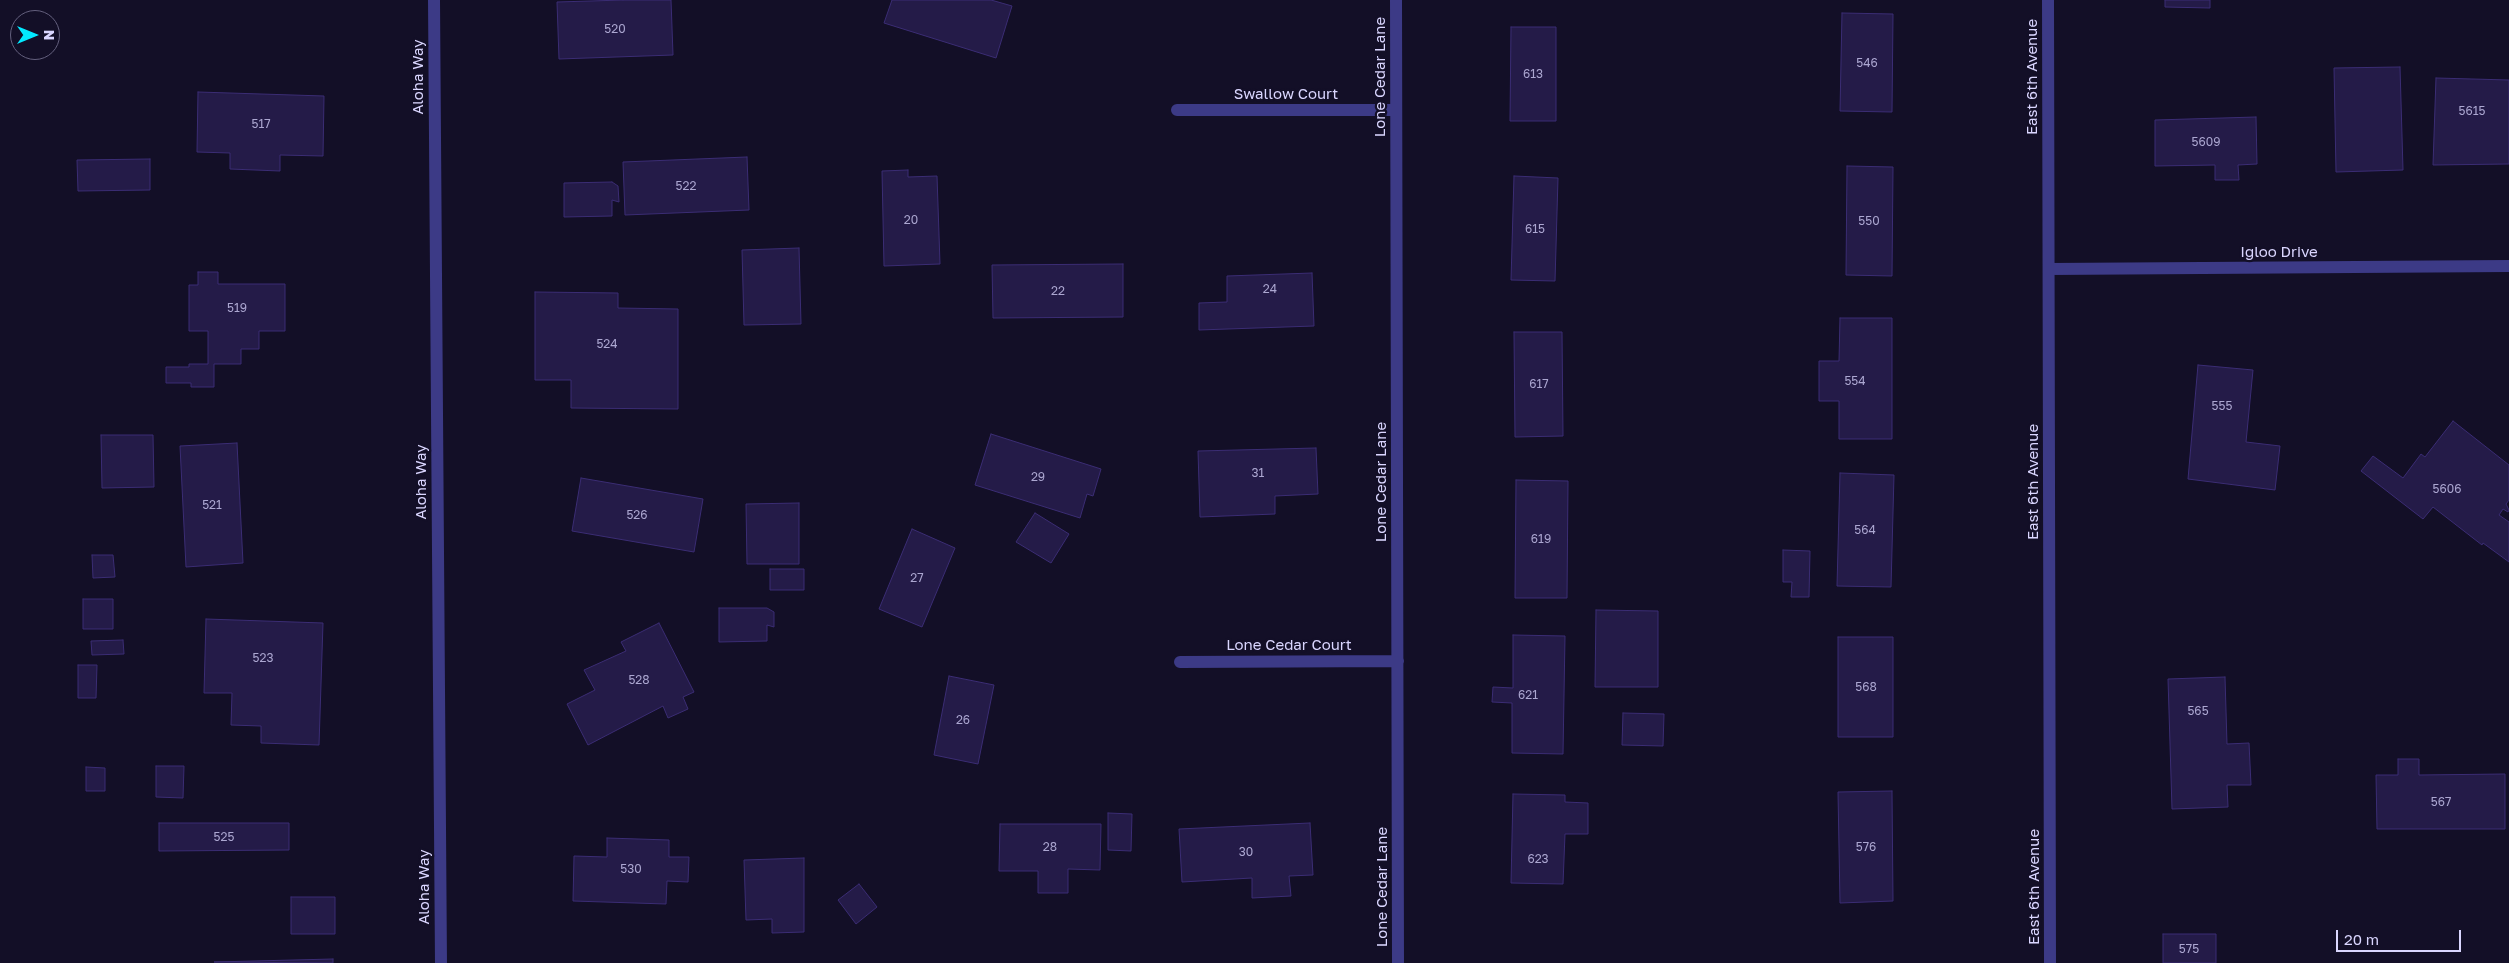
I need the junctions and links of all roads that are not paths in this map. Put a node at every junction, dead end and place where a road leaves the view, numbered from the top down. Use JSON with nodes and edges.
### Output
{"nodes":[{"id":1,"x":434,"y":0,"type":"edge"},
{"id":2,"x":1396,"y":0,"type":"edge"},
{"id":3,"x":2048,"y":0,"type":"edge"},
{"id":4,"x":1176,"y":110,"type":"dead end"},
{"id":5,"x":1396,"y":110,"type":"junction"},
{"id":6,"x":2509,"y":266,"type":"edge"},
{"id":7,"x":2049,"y":270,"type":"junction"},
{"id":8,"x":1398,"y":661,"type":"junction"},
{"id":9,"x":1180,"y":662,"type":"dead end"},
{"id":10,"x":441,"y":963,"type":"edge"},
{"id":11,"x":1398,"y":963,"type":"edge"},
{"id":12,"x":2050,"y":963,"type":"edge"}],
"edges":[{"from":1,"to":10,"type":"street","name":"Aloha Way"},
{"from":2,"to":5,"type":"street","name":"Lone Cedar Lane"},
{"from":3,"to":7,"type":"street","name":"East 6th Avenue"},
{"from":4,"to":5,"type":"street","name":"Swallow Court"},
{"from":5,"to":8,"type":"street","name":"Lone Cedar Lane"},
{"from":6,"to":7,"type":"street","name":"Igloo Drive"},
{"from":7,"to":12,"type":"street","name":"East 6th Avenue"},
{"from":8,"to":9,"type":"street","name":"Lone Cedar Court"},
{"from":8,"to":11,"type":"street","name":"Lone Cedar Lane"}]}
